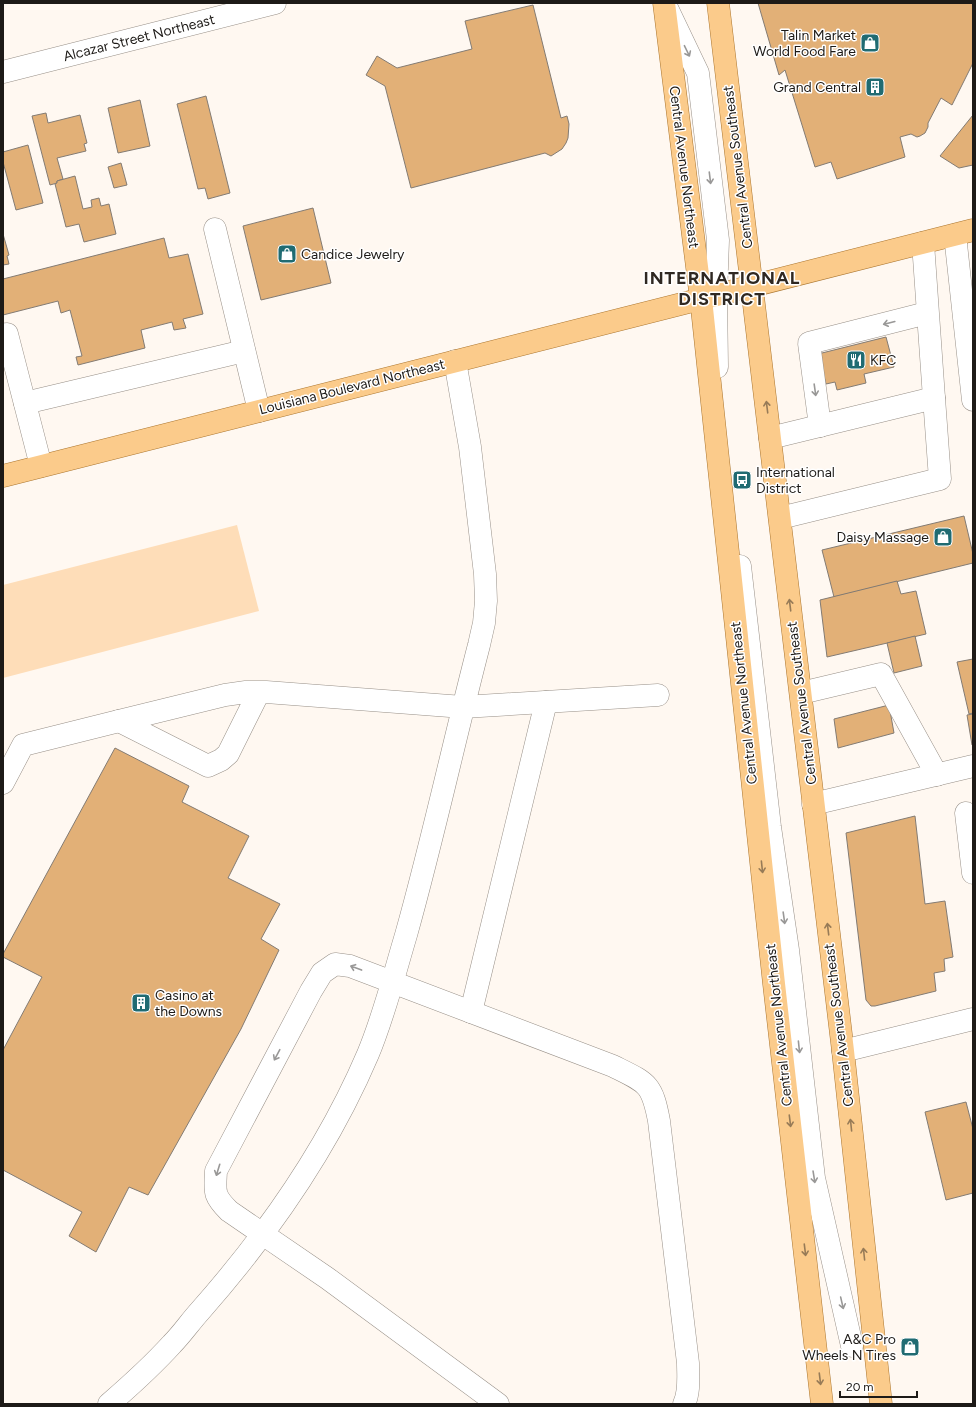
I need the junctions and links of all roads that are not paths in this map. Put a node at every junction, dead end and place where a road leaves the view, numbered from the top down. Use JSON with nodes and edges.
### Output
{"nodes":[{"id":1,"x":274,"y":3,"type":"edge"},
{"id":2,"x":664,"y":3,"type":"edge"},
{"id":3,"x":718,"y":3,"type":"edge"},
{"id":4,"x":3,"y":72,"type":"edge"},
{"id":5,"x":215,"y":229,"type":"dead end"},
{"id":6,"x":964,"y":233,"type":"edge"},
{"id":7,"x":922,"y":243,"type":"junction"},
{"id":8,"x":752,"y":287,"type":"junction"},
{"id":9,"x":709,"y":297,"type":"junction"},
{"id":10,"x":927,"y":313,"type":"junction"},
{"id":11,"x":7,"y":334,"type":"dead end"},
{"id":12,"x":244,"y":351,"type":"junction"},
{"id":13,"x":455,"y":361,"type":"junction"},
{"id":14,"x":934,"y":398,"type":"junction"},
{"id":15,"x":973,"y":400,"type":"edge"},
{"id":16,"x":25,"y":403,"type":"junction"},
{"id":17,"x":259,"y":411,"type":"junction"},
{"id":18,"x":820,"y":426,"type":"junction"},
{"id":19,"x":770,"y":438,"type":"junction"},
{"id":20,"x":41,"y":466,"type":"junction"},
{"id":21,"x":3,"y":476,"type":"edge"},
{"id":22,"x":780,"y":518,"type":"junction"},
{"id":23,"x":259,"y":692,"type":"junction"},
{"id":24,"x":801,"y":693,"type":"junction"},
{"id":25,"x":658,"y":695,"type":"dead end"},
{"id":26,"x":546,"y":702,"type":"junction"},
{"id":27,"x":463,"y":707,"type":"junction"},
{"id":28,"x":119,"y":721,"type":"junction"},
{"id":29,"x":973,"y":766,"type":"edge"},
{"id":30,"x":937,"y":775,"type":"junction"},
{"id":31,"x":3,"y":783,"type":"edge"},
{"id":32,"x":813,"y":804,"type":"junction"},
{"id":33,"x":966,"y":813,"type":"dead end"},
{"id":34,"x":973,"y":873,"type":"edge"},
{"id":35,"x":392,"y":982,"type":"junction"},
{"id":36,"x":471,"y":1012,"type":"junction"},
{"id":37,"x":973,"y":1019,"type":"edge"},
{"id":38,"x":843,"y":1051,"type":"junction"},
{"id":39,"x":263,"y":1235,"type":"junction"},
{"id":40,"x":852,"y":1346,"type":"dead end"},
{"id":41,"x":109,"y":1404,"type":"edge"},
{"id":42,"x":498,"y":1404,"type":"edge"},
{"id":43,"x":684,"y":1404,"type":"edge"},
{"id":44,"x":822,"y":1404,"type":"edge"},
{"id":45,"x":881,"y":1404,"type":"edge"}],
"edges":[{"from":1,"to":4,"type":"street","name":"Alcazar Street Northeast"},
{"from":2,"to":9,"type":"main road","name":"Central Avenue Northeast","one_way":true},
{"from":3,"to":8,"type":"main road","name":"Central Avenue Southeast"},
{"from":5,"to":12,"type":"street"},
{"from":6,"to":7,"type":"main road","name":"Louisiana Boulevard Northeast"},
{"from":6,"to":15,"type":"street"},
{"from":7,"to":8,"type":"main road","name":"Louisiana Boulevard Northeast"},
{"from":7,"to":10,"type":"street"},
{"from":8,"to":9,"type":"main road","name":"Louisiana Boulevard Northeast"},
{"from":19,"to":8,"type":"main road","name":"Central Avenue Southeast","one_way":true},
{"from":9,"to":13,"type":"main road","name":"Louisiana Boulevard Northeast"},
{"from":9,"to":40,"type":"street","name":"Central Avenue Northeast","one_way":true},
{"from":9,"to":44,"type":"main road","name":"Central Avenue Northeast","one_way":true},
{"from":10,"to":14,"type":"street"},
{"from":10,"to":18,"type":"street","one_way":true},
{"from":11,"to":16,"type":"street"},
{"from":12,"to":16,"type":"street"},
{"from":12,"to":17,"type":"street"},
{"from":13,"to":17,"type":"main road","name":"Louisiana Boulevard Northeast"},
{"from":13,"to":27,"type":"street"},
{"from":14,"to":18,"type":"street"},
{"from":14,"to":22,"type":"street"},
{"from":16,"to":20,"type":"street"},
{"from":17,"to":20,"type":"main road","name":"Louisiana Boulevard Northeast"},
{"from":18,"to":19,"type":"street"},
{"from":19,"to":22,"type":"main road","name":"Central Avenue Southeast"},
{"from":20,"to":21,"type":"main road","name":"Louisiana Boulevard Northeast"},
{"from":24,"to":22,"type":"main road","name":"Central Avenue Southeast","one_way":true},
{"from":23,"to":27,"type":"street"},
{"from":23,"to":28,"type":"street"},
{"from":23,"to":28,"type":"street"},
{"from":24,"to":30,"type":"street"},
{"from":24,"to":32,"type":"main road","name":"Central Avenue Southeast"},
{"from":25,"to":26,"type":"street"},
{"from":26,"to":27,"type":"street"},
{"from":26,"to":36,"type":"street"},
{"from":27,"to":35,"type":"street"},
{"from":28,"to":31,"type":"street"},
{"from":29,"to":30,"type":"street"},
{"from":30,"to":32,"type":"street"},
{"from":38,"to":32,"type":"main road","name":"Central Avenue Southeast","one_way":true},
{"from":33,"to":34,"type":"street"},
{"from":35,"to":36,"type":"street"},
{"from":35,"to":39,"type":"street"},
{"from":35,"to":39,"type":"street","one_way":true},
{"from":36,"to":43,"type":"street"},
{"from":37,"to":38,"type":"street"},
{"from":45,"to":38,"type":"main road","name":"Central Avenue Southeast","one_way":true},
{"from":39,"to":41,"type":"street"},
{"from":39,"to":42,"type":"street"}]}
